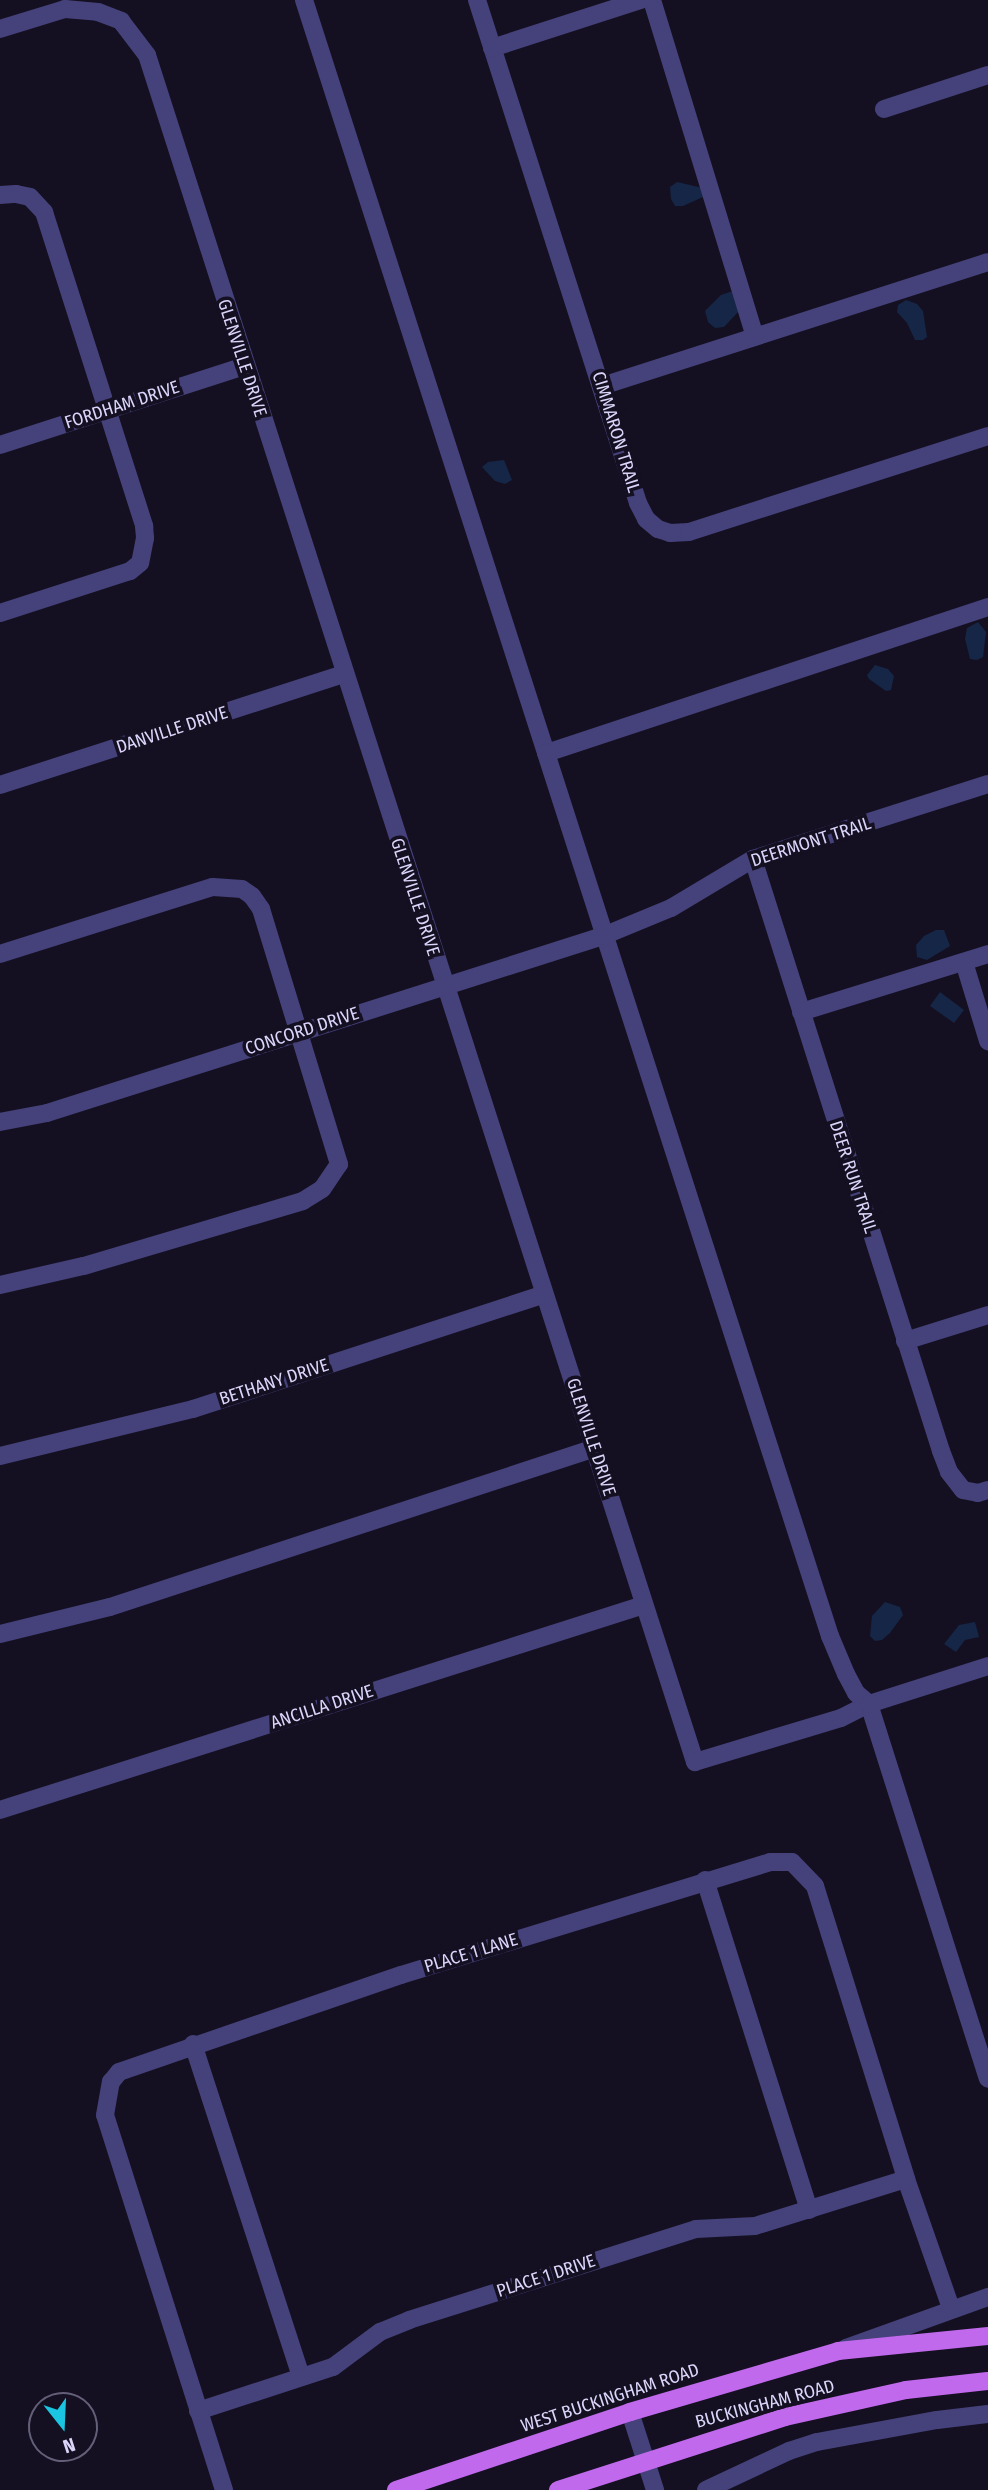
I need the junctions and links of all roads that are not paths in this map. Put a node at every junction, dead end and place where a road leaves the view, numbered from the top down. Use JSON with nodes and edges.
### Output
{"nodes":[{"id":1,"x":304,"y":0,"type":"edge"},
{"id":2,"x":477,"y":0,"type":"edge"},
{"id":3,"x":641,"y":0,"type":"edge"},
{"id":4,"x":652,"y":0,"type":"edge"},
{"id":5,"x":0,"y":29,"type":"edge"},
{"id":6,"x":492,"y":48,"type":"junction"},
{"id":7,"x":988,"y":75,"type":"edge"},
{"id":8,"x":884,"y":108,"type":"dead end"},
{"id":9,"x":0,"y":195,"type":"edge"},
{"id":10,"x":988,"y":262,"type":"edge"},
{"id":11,"x":755,"y":337,"type":"junction"},
{"id":12,"x":245,"y":366,"type":"junction"},
{"id":13,"x":602,"y":386,"type":"junction"},
{"id":14,"x":107,"y":410,"type":"junction"},
{"id":15,"x":988,"y":436,"type":"edge"},
{"id":16,"x":0,"y":445,"type":"edge"},
{"id":17,"x":988,"y":607,"type":"edge"},
{"id":18,"x":0,"y":613,"type":"edge"},
{"id":19,"x":343,"y":674,"type":"junction"},
{"id":20,"x":546,"y":752,"type":"junction"},
{"id":21,"x":988,"y":784,"type":"edge"},
{"id":22,"x":0,"y":785,"type":"edge"},
{"id":23,"x":753,"y":859,"type":"junction"},
{"id":24,"x":603,"y":936,"type":"junction"},
{"id":25,"x":0,"y":954,"type":"edge"},
{"id":26,"x":988,"y":954,"type":"edge"},
{"id":27,"x":964,"y":962,"type":"junction"},
{"id":28,"x":444,"y":986,"type":"junction"},
{"id":29,"x":801,"y":1012,"type":"junction"},
{"id":30,"x":299,"y":1032,"type":"junction"},
{"id":31,"x":988,"y":1041,"type":"edge"},
{"id":32,"x":0,"y":1122,"type":"edge"},
{"id":33,"x":0,"y":1285,"type":"edge"},
{"id":34,"x":544,"y":1294,"type":"junction"},
{"id":35,"x":988,"y":1314,"type":"edge"},
{"id":36,"x":905,"y":1341,"type":"junction"},
{"id":37,"x":595,"y":1448,"type":"junction"},
{"id":38,"x":0,"y":1456,"type":"edge"},
{"id":39,"x":988,"y":1490,"type":"edge"},
{"id":40,"x":644,"y":1605,"type":"junction"},
{"id":41,"x":0,"y":1634,"type":"edge"},
{"id":42,"x":988,"y":1666,"type":"edge"},
{"id":43,"x":869,"y":1704,"type":"junction"},
{"id":44,"x":0,"y":1810,"type":"edge"},
{"id":45,"x":705,"y":1880,"type":"junction"},
{"id":46,"x":193,"y":2044,"type":"junction"},
{"id":47,"x":988,"y":2079,"type":"edge"},
{"id":48,"x":906,"y":2179,"type":"junction"},
{"id":49,"x":809,"y":2210,"type":"junction"},
{"id":50,"x":988,"y":2297,"type":"edge"},
{"id":51,"x":951,"y":2308,"type":"junction"},
{"id":52,"x":988,"y":2336,"type":"edge"},
{"id":53,"x":838,"y":2351,"type":"junction"},
{"id":54,"x":301,"y":2377,"type":"junction"},
{"id":55,"x":988,"y":2381,"type":"edge"},
{"id":56,"x":198,"y":2411,"type":"junction"},
{"id":57,"x":630,"y":2412,"type":"junction"},
{"id":58,"x":988,"y":2414,"type":"edge"},
{"id":59,"x":646,"y":2460,"type":"junction"},
{"id":60,"x":224,"y":2490,"type":"edge"},
{"id":61,"x":396,"y":2490,"type":"edge"},
{"id":62,"x":558,"y":2490,"type":"edge"},
{"id":63,"x":655,"y":2490,"type":"edge"},
{"id":64,"x":705,"y":2490,"type":"edge"}],
"edges":[{"from":1,"to":20,"type":"street"},
{"from":2,"to":6,"type":"street","name":"CIMMARON TRAIL"},
{"from":3,"to":6,"type":"street"},
{"from":4,"to":11,"type":"street"},
{"from":5,"to":12,"type":"street","name":"GLENVILLE DRIVE"},
{"from":6,"to":13,"type":"street","name":"CIMMARON TRAIL"},
{"from":7,"to":8,"type":"street"},
{"from":9,"to":14,"type":"street"},
{"from":10,"to":11,"type":"street"},
{"from":11,"to":13,"type":"street"},
{"from":12,"to":14,"type":"street","name":"FORDHAM DRIVE"},
{"from":12,"to":19,"type":"street","name":"GLENVILLE DRIVE"},
{"from":13,"to":15,"type":"street","name":"CIMMARON TRAIL"},
{"from":14,"to":16,"type":"street","name":"FORDHAM DRIVE"},
{"from":14,"to":18,"type":"street"},
{"from":17,"to":20,"type":"street"},
{"from":19,"to":22,"type":"street","name":"DANVILLE DRIVE"},
{"from":19,"to":28,"type":"street","name":"GLENVILLE DRIVE"},
{"from":20,"to":24,"type":"street"},
{"from":21,"to":23,"type":"street","name":"DEERMONT TRAIL"},
{"from":23,"to":24,"type":"street","name":"DEERMONT TRAIL"},
{"from":23,"to":29,"type":"street","name":"DEER RUN TRAIL"},
{"from":24,"to":28,"type":"street","name":"CONCORD DRIVE"},
{"from":24,"to":43,"type":"street"},
{"from":25,"to":30,"type":"street"},
{"from":26,"to":27,"type":"street"},
{"from":27,"to":29,"type":"street"},
{"from":27,"to":31,"type":"street"},
{"from":28,"to":30,"type":"street","name":"CONCORD DRIVE"},
{"from":28,"to":34,"type":"street","name":"GLENVILLE DRIVE"},
{"from":29,"to":36,"type":"street","name":"DEER RUN TRAIL"},
{"from":30,"to":32,"type":"street","name":"CONCORD DRIVE"},
{"from":30,"to":33,"type":"street"},
{"from":34,"to":37,"type":"street","name":"GLENVILLE DRIVE"},
{"from":34,"to":38,"type":"street","name":"BETHANY DRIVE"},
{"from":35,"to":36,"type":"street"},
{"from":36,"to":39,"type":"street","name":"DEER RUN TRAIL"},
{"from":37,"to":40,"type":"street","name":"GLENVILLE DRIVE"},
{"from":37,"to":41,"type":"street"},
{"from":40,"to":43,"type":"street","name":"GLENVILLE DRIVE"},
{"from":40,"to":44,"type":"street","name":"ANCILLA DRIVE"},
{"from":42,"to":43,"type":"street"},
{"from":43,"to":47,"type":"street"},
{"from":45,"to":46,"type":"street","name":"PLACE 1 LANE"},
{"from":45,"to":48,"type":"street","name":"PLACE 1 LANE"},
{"from":45,"to":49,"type":"street"},
{"from":46,"to":54,"type":"street"},
{"from":46,"to":56,"type":"street","name":"PLACE 1 LANE"},
{"from":48,"to":49,"type":"street","name":"PLACE 1 DRIVE"},
{"from":48,"to":51,"type":"street","name":"PLACE 1 LANE"},
{"from":49,"to":54,"type":"street","name":"PLACE 1 DRIVE"},
{"from":50,"to":51,"type":"street","name":"BUCKINGHAM ROAD"},
{"from":51,"to":53,"type":"street","name":"BUCKINGHAM ROAD"},
{"from":52,"to":53,"type":"main road","name":"WEST BUCKINGHAM ROAD"},
{"from":53,"to":57,"type":"main road","name":"WEST BUCKINGHAM ROAD"},
{"from":54,"to":56,"type":"street","name":"PLACE 1 DRIVE"},
{"from":55,"to":59,"type":"main road","name":"BUCKINGHAM ROAD"},
{"from":56,"to":60,"type":"street","name":"PLACE 1 LANE"},
{"from":57,"to":59,"type":"street"},
{"from":57,"to":61,"type":"main road","name":"WEST BUCKINGHAM ROAD"},
{"from":58,"to":64,"type":"street"},
{"from":59,"to":62,"type":"main road","name":"BUCKINGHAM ROAD"},
{"from":59,"to":63,"type":"street"}]}
